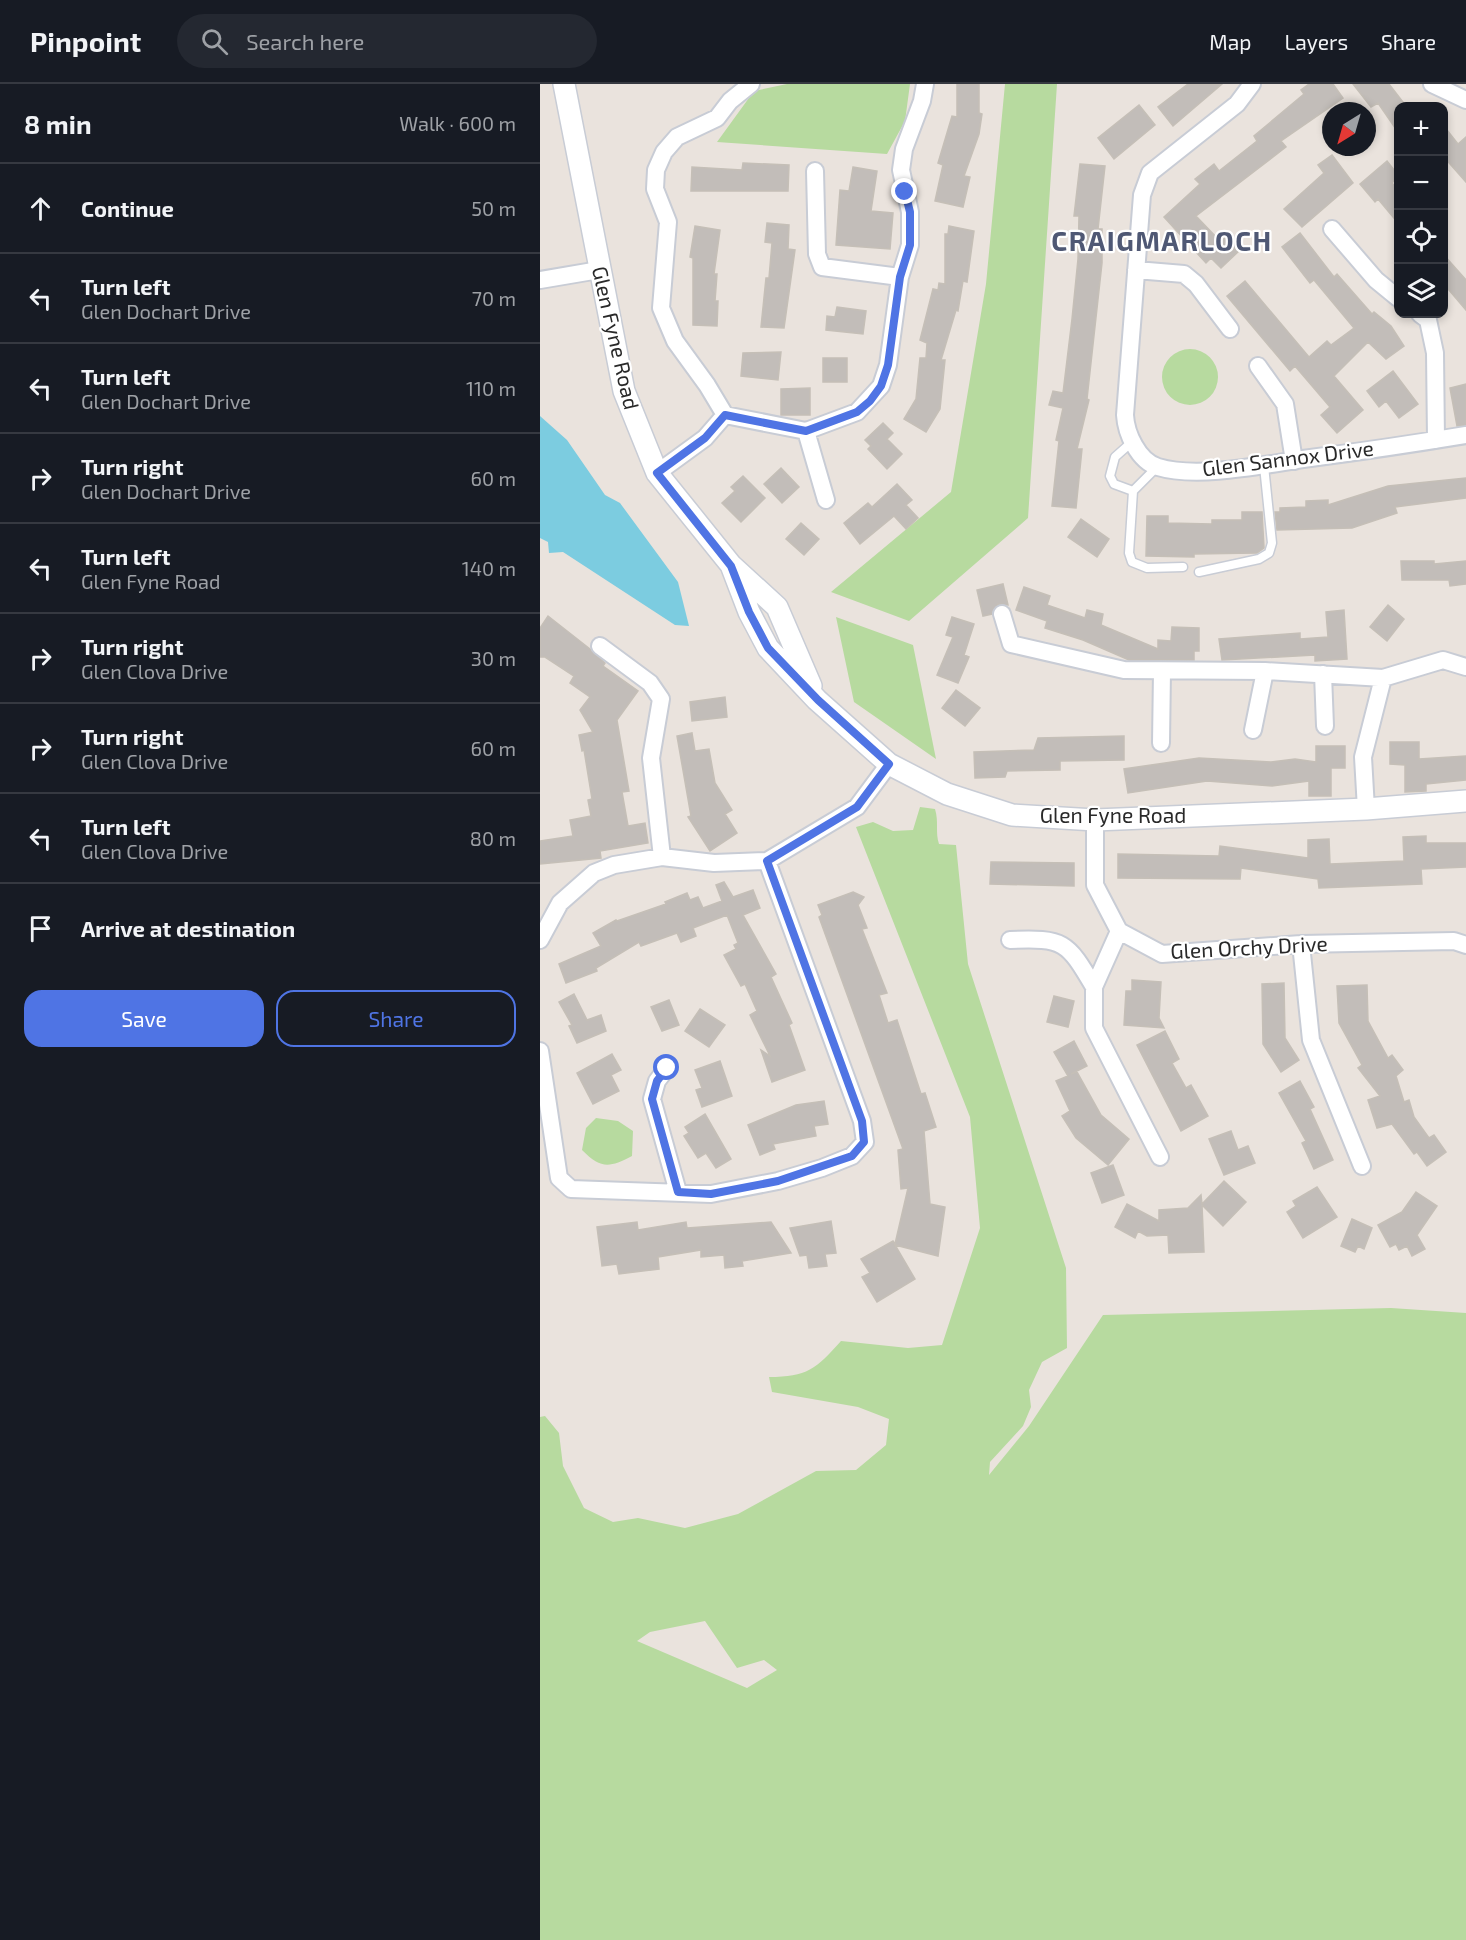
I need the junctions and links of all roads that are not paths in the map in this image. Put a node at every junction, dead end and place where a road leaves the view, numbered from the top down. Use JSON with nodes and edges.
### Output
{"nodes":[{"id":1,"x":564,"y":84,"type":"edge"},
{"id":2,"x":751,"y":84,"type":"edge"},
{"id":3,"x":924,"y":84,"type":"edge"},
{"id":4,"x":1252,"y":84,"type":"edge"},
{"id":5,"x":1432,"y":84,"type":"edge"},
{"id":6,"x":1466,"y":100,"type":"edge"},
{"id":7,"x":816,"y":171,"type":"dead end"},
{"id":8,"x":1332,"y":229,"type":"dead end"},
{"id":9,"x":599,"y":270,"type":"junction"},
{"id":10,"x":1136,"y":270,"type":"junction"},
{"id":11,"x":900,"y":277,"type":"junction"},
{"id":12,"x":540,"y":280,"type":"edge"},
{"id":13,"x":1394,"y":294,"type":"edge"},
{"id":14,"x":1425,"y":318,"type":"edge"},
{"id":15,"x":1230,"y":329,"type":"dead end"},
{"id":16,"x":1258,"y":366,"type":"dead end"},
{"id":17,"x":725,"y":415,"type":"junction"},
{"id":18,"x":806,"y":431,"type":"junction"},
{"id":19,"x":1466,"y":435,"type":"edge"},
{"id":20,"x":1436,"y":440,"type":"junction"},
{"id":21,"x":1132,"y":441,"type":"junction"},
{"id":22,"x":1294,"y":461,"type":"junction"},
{"id":23,"x":1264,"y":466,"type":"junction"},
{"id":24,"x":1157,"y":467,"type":"junction"},
{"id":25,"x":657,"y":473,"type":"junction"},
{"id":26,"x":1133,"y":491,"type":"junction"},
{"id":27,"x":826,"y":500,"type":"dead end"},
{"id":28,"x":1183,"y":567,"type":"dead end"},
{"id":29,"x":1199,"y":572,"type":"dead end"},
{"id":30,"x":1002,"y":614,"type":"dead end"},
{"id":31,"x":600,"y":646,"type":"dead end"},
{"id":32,"x":1466,"y":666,"type":"edge"},
{"id":33,"x":1162,"y":670,"type":"junction"},
{"id":34,"x":1265,"y":671,"type":"junction"},
{"id":35,"x":1323,"y":674,"type":"junction"},
{"id":36,"x":1383,"y":678,"type":"junction"},
{"id":37,"x":1325,"y":726,"type":"dead end"},
{"id":38,"x":1253,"y":730,"type":"dead end"},
{"id":39,"x":1161,"y":743,"type":"dead end"},
{"id":40,"x":889,"y":764,"type":"junction"},
{"id":41,"x":1466,"y":801,"type":"edge"},
{"id":42,"x":1444,"y":803,"type":"junction"},
{"id":43,"x":1466,"y":807,"type":"edge"},
{"id":44,"x":1366,"y":808,"type":"junction"},
{"id":45,"x":1095,"y":820,"type":"junction"},
{"id":46,"x":662,"y":857,"type":"junction"},
{"id":47,"x":767,"y":861,"type":"junction"},
{"id":48,"x":544,"y":920,"type":"edge"},
{"id":49,"x":1119,"y":931,"type":"junction"},
{"id":50,"x":540,"y":940,"type":"edge"},
{"id":51,"x":1010,"y":940,"type":"dead end"},
{"id":52,"x":1301,"y":944,"type":"junction"},
{"id":53,"x":1466,"y":945,"type":"edge"},
{"id":54,"x":1094,"y":987,"type":"junction"},
{"id":55,"x":540,"y":1051,"type":"edge"},
{"id":56,"x":667,"y":1068,"type":"dead end"},
{"id":57,"x":1160,"y":1157,"type":"dead end"},
{"id":58,"x":1362,"y":1166,"type":"dead end"},
{"id":59,"x":678,"y":1192,"type":"junction"}],
"edges":[{"from":1,"to":9,"type":"street","name":"Glen Fyne Road"},
{"from":2,"to":17,"type":"street"},
{"from":3,"to":11,"type":"street"},
{"from":4,"to":10,"type":"street"},
{"from":5,"to":6,"type":"street"},
{"from":7,"to":11,"type":"street"},
{"from":8,"to":13,"type":"street"},
{"from":9,"to":12,"type":"street"},
{"from":9,"to":25,"type":"street","name":"Glen Fyne Road"},
{"from":10,"to":15,"type":"street"},
{"from":10,"to":21,"type":"street"},
{"from":11,"to":18,"type":"street"},
{"from":14,"to":20,"type":"street"},
{"from":16,"to":22,"type":"street"},
{"from":17,"to":18,"type":"street"},
{"from":17,"to":25,"type":"street"},
{"from":18,"to":27,"type":"street"},
{"from":19,"to":20,"type":"street","name":"Glen Sannox Drive"},
{"from":20,"to":22,"type":"street","name":"Glen Sannox Drive"},
{"from":21,"to":24,"type":"street"},
{"from":21,"to":26,"type":"lane"},
{"from":22,"to":23,"type":"street","name":"Glen Sannox Drive"},
{"from":23,"to":24,"type":"street","name":"Glen Sannox Drive"},
{"from":23,"to":29,"type":"lane"},
{"from":24,"to":26,"type":"lane"},
{"from":25,"to":40,"type":"street","name":"Glen Fyne Road"},
{"from":26,"to":28,"type":"lane"},
{"from":30,"to":33,"type":"street"},
{"from":31,"to":46,"type":"street"},
{"from":32,"to":36,"type":"street"},
{"from":33,"to":34,"type":"street"},
{"from":33,"to":39,"type":"street"},
{"from":34,"to":35,"type":"street"},
{"from":34,"to":38,"type":"street"},
{"from":35,"to":36,"type":"street"},
{"from":35,"to":37,"type":"street"},
{"from":36,"to":44,"type":"street"},
{"from":40,"to":45,"type":"street","name":"Glen Fyne Road"},
{"from":40,"to":47,"type":"street"},
{"from":41,"to":42,"type":"street","name":"Glen Fyne Road"},
{"from":42,"to":43,"type":"street","name":"Glen Fyne Road"},
{"from":42,"to":44,"type":"street","name":"Glen Fyne Road"},
{"from":44,"to":45,"type":"street","name":"Glen Fyne Road"},
{"from":45,"to":49,"type":"street"},
{"from":46,"to":47,"type":"street"},
{"from":46,"to":48,"type":"street"},
{"from":47,"to":59,"type":"street"},
{"from":48,"to":50,"type":"street"},
{"from":49,"to":52,"type":"street","name":"Glen Orchy Drive"},
{"from":49,"to":54,"type":"street"},
{"from":51,"to":54,"type":"street"},
{"from":52,"to":53,"type":"street","name":"Glen Orchy Drive"},
{"from":52,"to":58,"type":"street"},
{"from":54,"to":57,"type":"street"},
{"from":55,"to":59,"type":"street"},
{"from":56,"to":59,"type":"street"}]}
